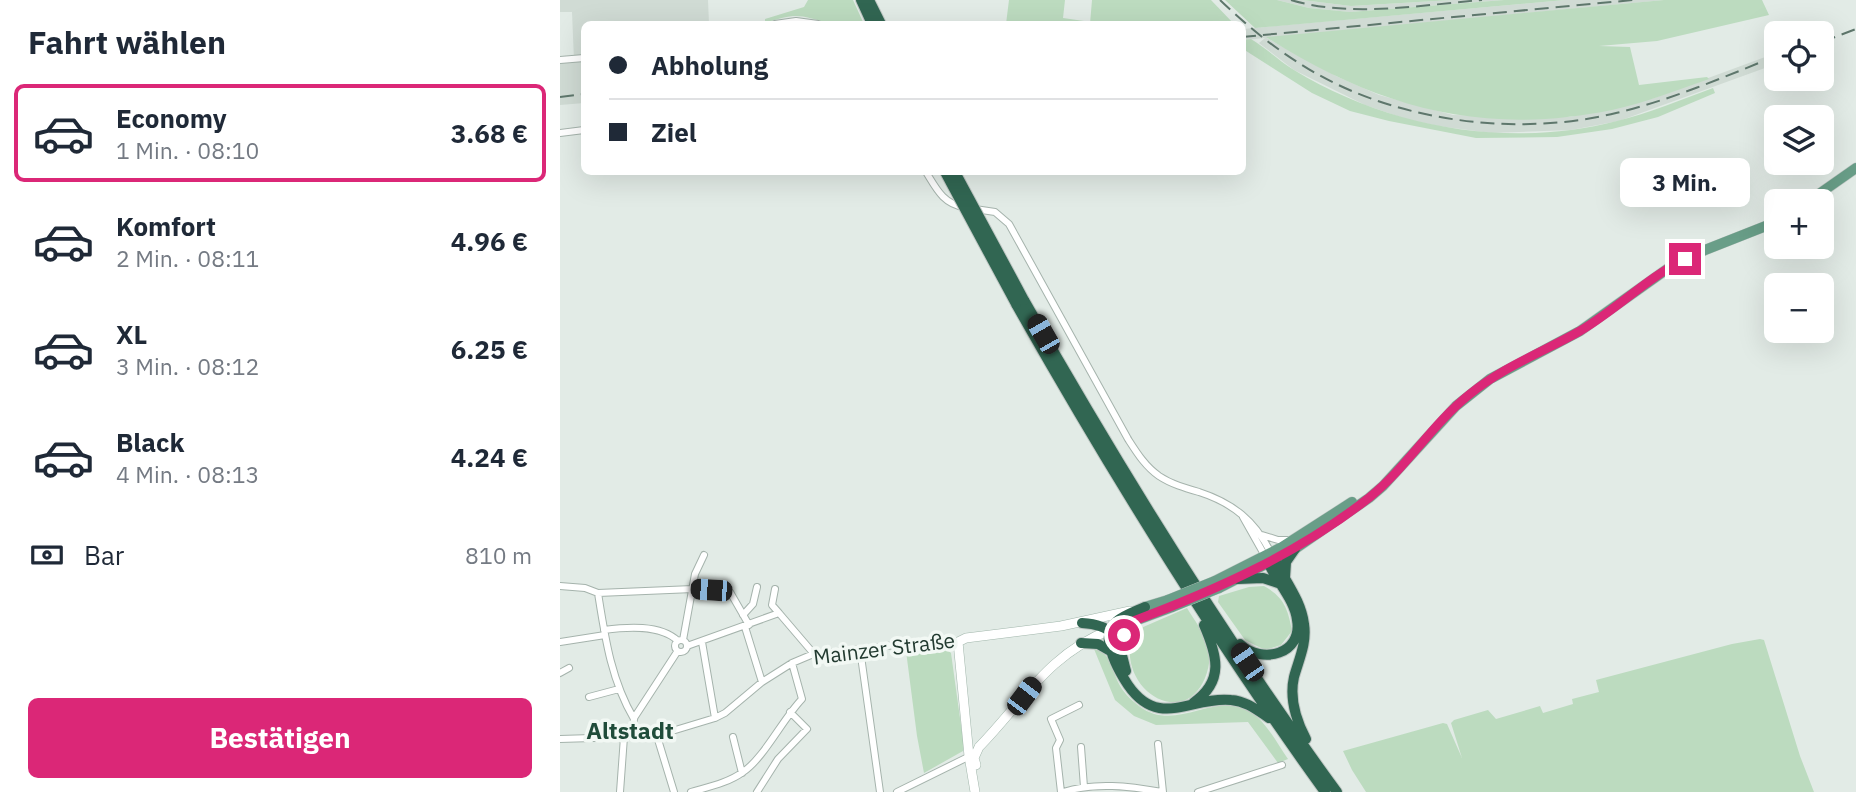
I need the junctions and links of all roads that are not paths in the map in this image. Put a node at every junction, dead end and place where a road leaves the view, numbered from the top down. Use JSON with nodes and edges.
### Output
{"nodes":[{"id":1,"x":861,"y":0,"type":"edge"},
{"id":2,"x":869,"y":0,"type":"edge"},
{"id":3,"x":871,"y":21,"type":"edge"},
{"id":4,"x":880,"y":21,"type":"edge"},
{"id":5,"x":581,"y":58,"type":"edge"},
{"id":6,"x":560,"y":60,"type":"edge"},
{"id":7,"x":581,"y":130,"type":"edge"},
{"id":8,"x":560,"y":134,"type":"edge"},
{"id":9,"x":1856,"y":168,"type":"edge"},
{"id":10,"x":928,"y":175,"type":"edge"},
{"id":11,"x":947,"y":175,"type":"edge"},
{"id":12,"x":956,"y":175,"type":"edge"},
{"id":13,"x":1826,"y":189,"type":"edge"},
{"id":14,"x":1764,"y":227,"type":"edge"},
{"id":15,"x":1020,"y":302,"type":"junction"},
{"id":16,"x":1237,"y":510,"type":"junction"},
{"id":17,"x":1262,"y":536,"type":"junction"},
{"id":18,"x":1294,"y":544,"type":"junction"},
{"id":19,"x":704,"y":555,"type":"dead end"},
{"id":20,"x":1270,"y":558,"type":"junction"},
{"id":21,"x":1238,"y":579,"type":"junction"},
{"id":22,"x":1282,"y":580,"type":"junction"},
{"id":23,"x":1217,"y":584,"type":"junction"},
{"id":24,"x":560,"y":586,"type":"edge"},
{"id":25,"x":757,"y":587,"type":"dead end"},
{"id":26,"x":693,"y":589,"type":"junction"},
{"id":27,"x":775,"y":589,"type":"dead end"},
{"id":28,"x":598,"y":593,"type":"junction"},
{"id":29,"x":1191,"y":597,"type":"junction"},
{"id":30,"x":1170,"y":603,"type":"junction"},
{"id":31,"x":1145,"y":607,"type":"junction"},
{"id":32,"x":779,"y":613,"type":"junction"},
{"id":33,"x":743,"y":615,"type":"junction"},
{"id":34,"x":1131,"y":622,"type":"junction"},
{"id":35,"x":1082,"y":623,"type":"junction"},
{"id":36,"x":1221,"y":624,"type":"junction"},
{"id":37,"x":747,"y":626,"type":"junction"},
{"id":38,"x":1110,"y":630,"type":"junction"},
{"id":39,"x":605,"y":633,"type":"junction"},
{"id":40,"x":560,"y":642,"type":"edge"},
{"id":41,"x":682,"y":642,"type":"junction"},
{"id":42,"x":702,"y":642,"type":"junction"},
{"id":43,"x":1081,"y":643,"type":"junction"},
{"id":44,"x":957,"y":644,"type":"junction"},
{"id":45,"x":860,"y":649,"type":"junction"},
{"id":46,"x":1116,"y":651,"type":"junction"},
{"id":47,"x":814,"y":654,"type":"junction"},
{"id":48,"x":792,"y":663,"type":"junction"},
{"id":49,"x":569,"y":667,"type":"dead end"},
{"id":50,"x":560,"y":673,"type":"edge"},
{"id":51,"x":762,"y":682,"type":"junction"},
{"id":52,"x":619,"y":689,"type":"junction"},
{"id":53,"x":589,"y":697,"type":"dead end"},
{"id":54,"x":1079,"y":705,"type":"dead end"},
{"id":55,"x":1183,"y":708,"type":"junction"},
{"id":56,"x":790,"y":712,"type":"junction"},
{"id":57,"x":715,"y":718,"type":"junction"},
{"id":58,"x":634,"y":719,"type":"junction"},
{"id":59,"x":1277,"y":724,"type":"junction"},
{"id":60,"x":967,"y":731,"type":"junction"},
{"id":61,"x":656,"y":733,"type":"junction"},
{"id":62,"x":624,"y":737,"type":"junction"},
{"id":63,"x":633,"y":737,"type":"junction"},
{"id":64,"x":733,"y":737,"type":"dead end"},
{"id":65,"x":560,"y":739,"type":"edge"},
{"id":66,"x":985,"y":740,"type":"junction"},
{"id":67,"x":1158,"y":744,"type":"dead end"},
{"id":68,"x":1081,"y":747,"type":"dead end"},
{"id":69,"x":972,"y":757,"type":"junction"},
{"id":70,"x":1282,"y":765,"type":"dead end"},
{"id":71,"x":1321,"y":770,"type":"junction"},
{"id":72,"x":742,"y":773,"type":"junction"},
{"id":73,"x":1084,"y":787,"type":"junction"},
{"id":74,"x":620,"y":792,"type":"edge"},
{"id":75,"x":674,"y":792,"type":"edge"},
{"id":76,"x":691,"y":792,"type":"edge"},
{"id":77,"x":757,"y":792,"type":"edge"},
{"id":78,"x":880,"y":792,"type":"edge"},
{"id":79,"x":897,"y":792,"type":"edge"},
{"id":80,"x":978,"y":792,"type":"edge"},
{"id":81,"x":1062,"y":792,"type":"edge"},
{"id":82,"x":1162,"y":792,"type":"edge"},
{"id":83,"x":1198,"y":792,"type":"edge"},
{"id":84,"x":1325,"y":792,"type":"edge"},
{"id":85,"x":1337,"y":792,"type":"edge"}],
"edges":[{"from":1,"to":3,"type":"highway"},
{"from":2,"to":4,"type":"highway"},
{"from":5,"to":6,"type":"street"},
{"from":7,"to":8,"type":"street"},
{"from":9,"to":13,"type":"main road"},
{"from":10,"to":16,"type":"street"},
{"from":11,"to":15,"type":"highway","bridge":true},
{"from":12,"to":15,"type":"highway","bridge":true},
{"from":14,"to":18,"type":"main road"},
{"from":15,"to":29,"type":"highway"},
{"from":15,"to":36,"type":"highway"},
{"from":16,"to":17,"type":"street"},
{"from":16,"to":20,"type":"street"},
{"from":17,"to":18,"type":"street"},
{"from":17,"to":20,"type":"street"},
{"from":18,"to":20,"type":"main road"},
{"from":18,"to":22,"type":"highway"},
{"from":19,"to":26,"type":"street"},
{"from":20,"to":21,"type":"main road"},
{"from":20,"to":22,"type":"highway"},
{"from":20,"to":23,"type":"main road"},
{"from":21,"to":22,"type":"highway"},
{"from":21,"to":23,"type":"main road"},
{"from":22,"to":36,"type":"highway"},
{"from":22,"to":71,"type":"highway"},
{"from":23,"to":30,"type":"main road","bridge":true},
{"from":24,"to":28,"type":"street"},
{"from":25,"to":33,"type":"street"},
{"from":26,"to":28,"type":"street"},
{"from":26,"to":33,"type":"street"},
{"from":26,"to":41,"type":"street"},
{"from":27,"to":32,"type":"street"},
{"from":28,"to":39,"type":"street"},
{"from":29,"to":55,"type":"highway"},
{"from":29,"to":59,"type":"highway"},
{"from":30,"to":31,"type":"main road"},
{"from":30,"to":34,"type":"main road"},
{"from":31,"to":35,"type":"main road","name":"Mainzer Straße"},
{"from":31,"to":38,"type":"highway"},
{"from":32,"to":37,"type":"street"},
{"from":32,"to":47,"type":"street"},
{"from":33,"to":37,"type":"street"},
{"from":34,"to":38,"type":"main road"},
{"from":34,"to":46,"type":"highway"},
{"from":35,"to":38,"type":"highway"},
{"from":35,"to":44,"type":"main road","name":"Mainzer Straße"},
{"from":36,"to":71,"type":"highway"},
{"from":37,"to":42,"type":"street"},
{"from":37,"to":51,"type":"street"},
{"from":38,"to":43,"type":"main road"},
{"from":38,"to":46,"type":"highway"},
{"from":39,"to":40,"type":"street"},
{"from":39,"to":41,"type":"street"},
{"from":39,"to":52,"type":"street"},
{"from":41,"to":42,"type":"street"},
{"from":41,"to":58,"type":"street"},
{"from":42,"to":57,"type":"street"},
{"from":43,"to":46,"type":"highway"},
{"from":43,"to":66,"type":"main road"},
{"from":44,"to":45,"type":"street","name":"Mainzer Straße"},
{"from":44,"to":60,"type":"main road"},
{"from":45,"to":47,"type":"street","name":"Mainzer Straße"},
{"from":45,"to":78,"type":"street"},
{"from":46,"to":55,"type":"highway"},
{"from":47,"to":48,"type":"street","name":"Mainzer Straße"},
{"from":48,"to":51,"type":"street","name":"Mainzer Straße"},
{"from":48,"to":56,"type":"street"},
{"from":49,"to":50,"type":"street"},
{"from":51,"to":57,"type":"street","name":"Mainzer Straße"},
{"from":52,"to":53,"type":"street"},
{"from":52,"to":58,"type":"street"},
{"from":54,"to":81,"type":"street"},
{"from":55,"to":59,"type":"highway"},
{"from":56,"to":72,"type":"street"},
{"from":56,"to":77,"type":"street"},
{"from":57,"to":61,"type":"street","name":"Mainzer Straße"},
{"from":58,"to":63,"type":"street"},
{"from":59,"to":84,"type":"highway"},
{"from":60,"to":66,"type":"main road"},
{"from":60,"to":69,"type":"main road"},
{"from":61,"to":63,"type":"street","name":"Mainzer Straße"},
{"from":61,"to":75,"type":"street"},
{"from":62,"to":63,"type":"street","name":"Mainzer Straße"},
{"from":62,"to":65,"type":"street","name":"Mainzer Straße"},
{"from":62,"to":74,"type":"street"},
{"from":64,"to":72,"type":"street"},
{"from":66,"to":69,"type":"main road"},
{"from":67,"to":82,"type":"street"},
{"from":68,"to":73,"type":"street"},
{"from":69,"to":79,"type":"street"},
{"from":69,"to":80,"type":"main road"},
{"from":70,"to":83,"type":"street"},
{"from":71,"to":85,"type":"highway"},
{"from":72,"to":76,"type":"street"},
{"from":73,"to":81,"type":"street"},
{"from":73,"to":82,"type":"street"}]}
